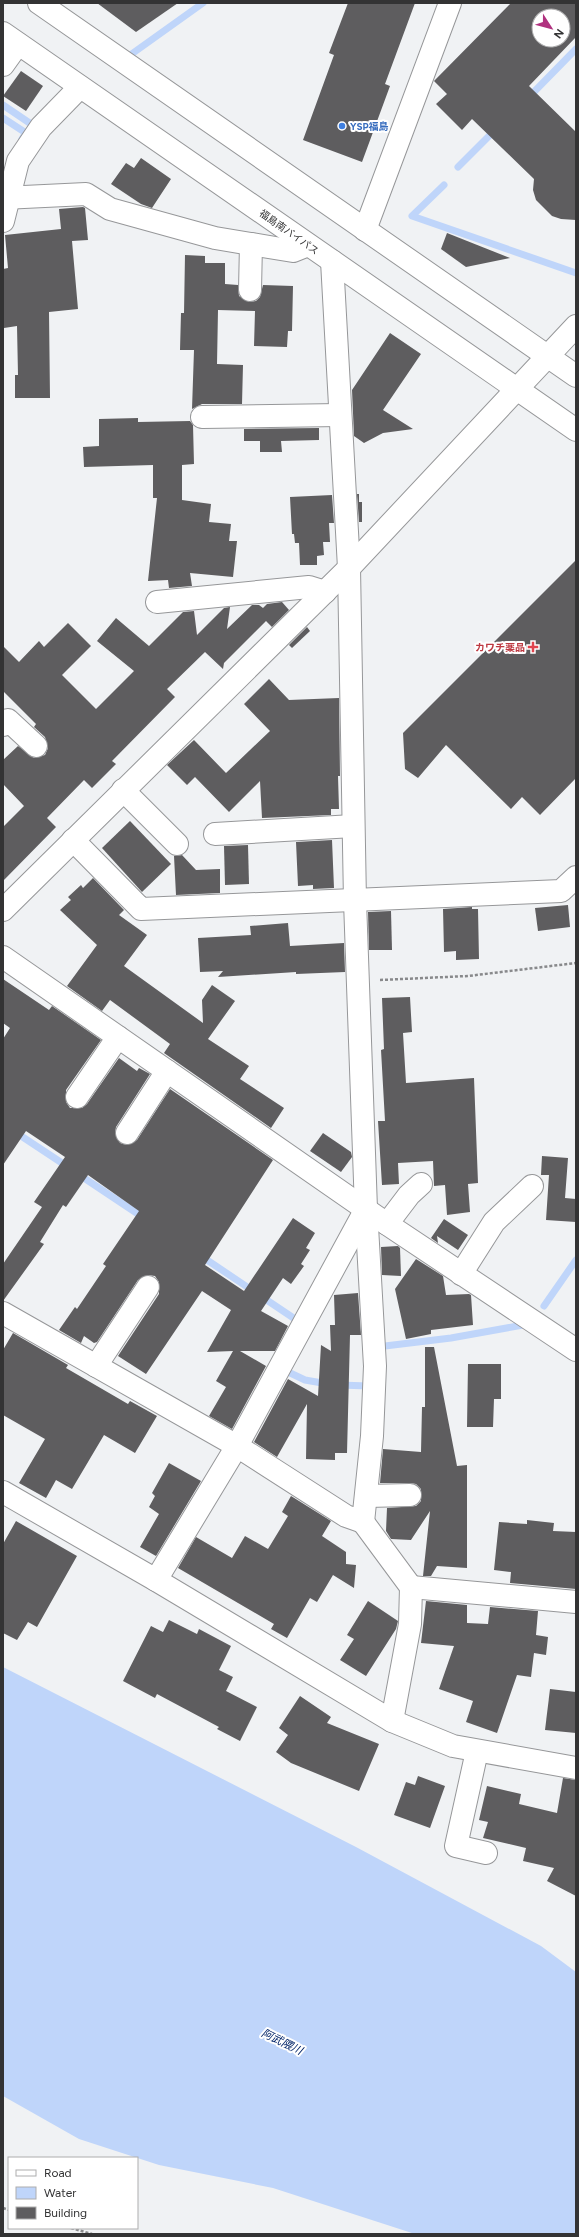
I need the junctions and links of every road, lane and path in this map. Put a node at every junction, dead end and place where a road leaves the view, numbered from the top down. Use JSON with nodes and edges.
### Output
{"nodes":[{"id":1,"x":39,"y":3,"type":"edge"},
{"id":2,"x":450,"y":3,"type":"edge"},
{"id":3,"x":10,"y":38,"type":"edge"},
{"id":4,"x":3,"y":65,"type":"edge"},
{"id":5,"x":80,"y":87,"type":"junction"},
{"id":6,"x":5,"y":198,"type":"edge"},
{"id":7,"x":3,"y":221,"type":"edge"},
{"id":8,"x":366,"y":230,"type":"junction"},
{"id":9,"x":251,"y":244,"type":"junction"},
{"id":10,"x":308,"y":245,"type":"junction"},
{"id":11,"x":332,"y":262,"type":"junction"},
{"id":12,"x":250,"y":290,"type":"dead end"},
{"id":13,"x":576,"y":326,"type":"edge"},
{"id":14,"x":547,"y":356,"type":"junction"},
{"id":15,"x":576,"y":376,"type":"edge"},
{"id":16,"x":516,"y":389,"type":"junction"},
{"id":17,"x":340,"y":415,"type":"junction"},
{"id":18,"x":202,"y":418,"type":"dead end"},
{"id":19,"x":576,"y":430,"type":"edge"},
{"id":20,"x":349,"y":568,"type":"junction"},
{"id":21,"x":325,"y":592,"type":"junction"},
{"id":22,"x":157,"y":602,"type":"dead end"},
{"id":23,"x":5,"y":720,"type":"edge"},
{"id":24,"x":36,"y":746,"type":"dead end"},
{"id":25,"x":123,"y":790,"type":"junction"},
{"id":26,"x":353,"y":826,"type":"junction"},
{"id":27,"x":215,"y":834,"type":"dead end"},
{"id":28,"x":73,"y":840,"type":"junction"},
{"id":29,"x":177,"y":844,"type":"dead end"},
{"id":30,"x":576,"y":877,"type":"edge"},
{"id":31,"x":355,"y":901,"type":"junction"},
{"id":32,"x":3,"y":910,"type":"edge"},
{"id":33,"x":3,"y":957,"type":"edge"},
{"id":34,"x":576,"y":963,"type":"edge"},
{"id":35,"x":357,"y":981,"type":"junction"},
{"id":36,"x":118,"y":1037,"type":"junction"},
{"id":37,"x":167,"y":1071,"type":"junction"},
{"id":38,"x":77,"y":1097,"type":"dead end"},
{"id":39,"x":126,"y":1133,"type":"dead end"},
{"id":40,"x":421,"y":1184,"type":"dead end"},
{"id":41,"x":532,"y":1186,"type":"dead end"},
{"id":42,"x":366,"y":1209,"type":"junction"},
{"id":43,"x":388,"y":1224,"type":"junction"},
{"id":44,"x":461,"y":1274,"type":"junction"},
{"id":45,"x":148,"y":1287,"type":"dead end"},
{"id":46,"x":3,"y":1313,"type":"edge"},
{"id":47,"x":576,"y":1350,"type":"edge"},
{"id":48,"x":96,"y":1366,"type":"junction"},
{"id":49,"x":237,"y":1446,"type":"junction"},
{"id":50,"x":3,"y":1492,"type":"edge"},
{"id":51,"x":410,"y":1495,"type":"dead end"},
{"id":52,"x":367,"y":1496,"type":"junction"},
{"id":53,"x":363,"y":1522,"type":"junction"},
{"id":54,"x":156,"y":1580,"type":"junction"},
{"id":55,"x":411,"y":1586,"type":"junction"},
{"id":56,"x":576,"y":1602,"type":"edge"},
{"id":57,"x":392,"y":1721,"type":"junction"},
{"id":58,"x":477,"y":1751,"type":"junction"},
{"id":59,"x":576,"y":1768,"type":"edge"},
{"id":60,"x":486,"y":1853,"type":"dead end"},
{"id":61,"x":74,"y":2229,"type":"edge"},
{"id":62,"x":92,"y":2234,"type":"edge"}],
"edges":[{"from":1,"to":8,"type":"main road"},
{"from":2,"to":8,"type":"main road"},
{"from":3,"to":4,"type":"main road"},
{"from":3,"to":5,"type":"main road","name":"福島南バイパス"},
{"from":5,"to":6,"type":"main road"},
{"from":5,"to":10,"type":"main road","name":"福島南バイパス"},
{"from":6,"to":7,"type":"main road"},
{"from":6,"to":9,"type":"main road"},
{"from":8,"to":14,"type":"main road"},
{"from":9,"to":10,"type":"main road"},
{"from":9,"to":12,"type":"main road"},
{"from":10,"to":11,"type":"main road","name":"福島南バイパス"},
{"from":11,"to":16,"type":"main road","name":"福島南バイパス"},
{"from":11,"to":17,"type":"main road"},
{"from":13,"to":14,"type":"main road"},
{"from":14,"to":15,"type":"main road"},
{"from":14,"to":16,"type":"main road"},
{"from":16,"to":19,"type":"main road","name":"福島南バイパス"},
{"from":16,"to":20,"type":"main road"},
{"from":17,"to":18,"type":"main road"},
{"from":17,"to":20,"type":"main road"},
{"from":20,"to":21,"type":"main road"},
{"from":20,"to":26,"type":"main road"},
{"from":21,"to":22,"type":"main road"},
{"from":21,"to":25,"type":"main road"},
{"from":23,"to":24,"type":"main road"},
{"from":25,"to":28,"type":"main road"},
{"from":25,"to":29,"type":"main road"},
{"from":26,"to":27,"type":"main road"},
{"from":26,"to":31,"type":"main road"},
{"from":28,"to":31,"type":"main road"},
{"from":28,"to":32,"type":"main road"},
{"from":30,"to":31,"type":"main road"},
{"from":31,"to":35,"type":"main road"},
{"from":33,"to":36,"type":"main road"},
{"from":34,"to":35,"type":"path"},
{"from":35,"to":42,"type":"main road"},
{"from":36,"to":37,"type":"main road"},
{"from":36,"to":38,"type":"main road"},
{"from":37,"to":39,"type":"main road"},
{"from":37,"to":42,"type":"main road"},
{"from":40,"to":43,"type":"main road"},
{"from":41,"to":44,"type":"main road"},
{"from":42,"to":43,"type":"main road"},
{"from":42,"to":49,"type":"main road"},
{"from":42,"to":52,"type":"main road"},
{"from":43,"to":44,"type":"main road"},
{"from":44,"to":47,"type":"main road"},
{"from":45,"to":48,"type":"main road"},
{"from":46,"to":48,"type":"main road"},
{"from":48,"to":49,"type":"main road"},
{"from":49,"to":53,"type":"main road"},
{"from":49,"to":54,"type":"main road"},
{"from":50,"to":54,"type":"main road"},
{"from":51,"to":52,"type":"main road"},
{"from":52,"to":53,"type":"main road"},
{"from":53,"to":55,"type":"main road"},
{"from":54,"to":57,"type":"main road"},
{"from":55,"to":56,"type":"main road"},
{"from":55,"to":57,"type":"main road"},
{"from":57,"to":58,"type":"main road"},
{"from":58,"to":59,"type":"main road"},
{"from":58,"to":60,"type":"main road"},
{"from":61,"to":62,"type":"path"}]}
